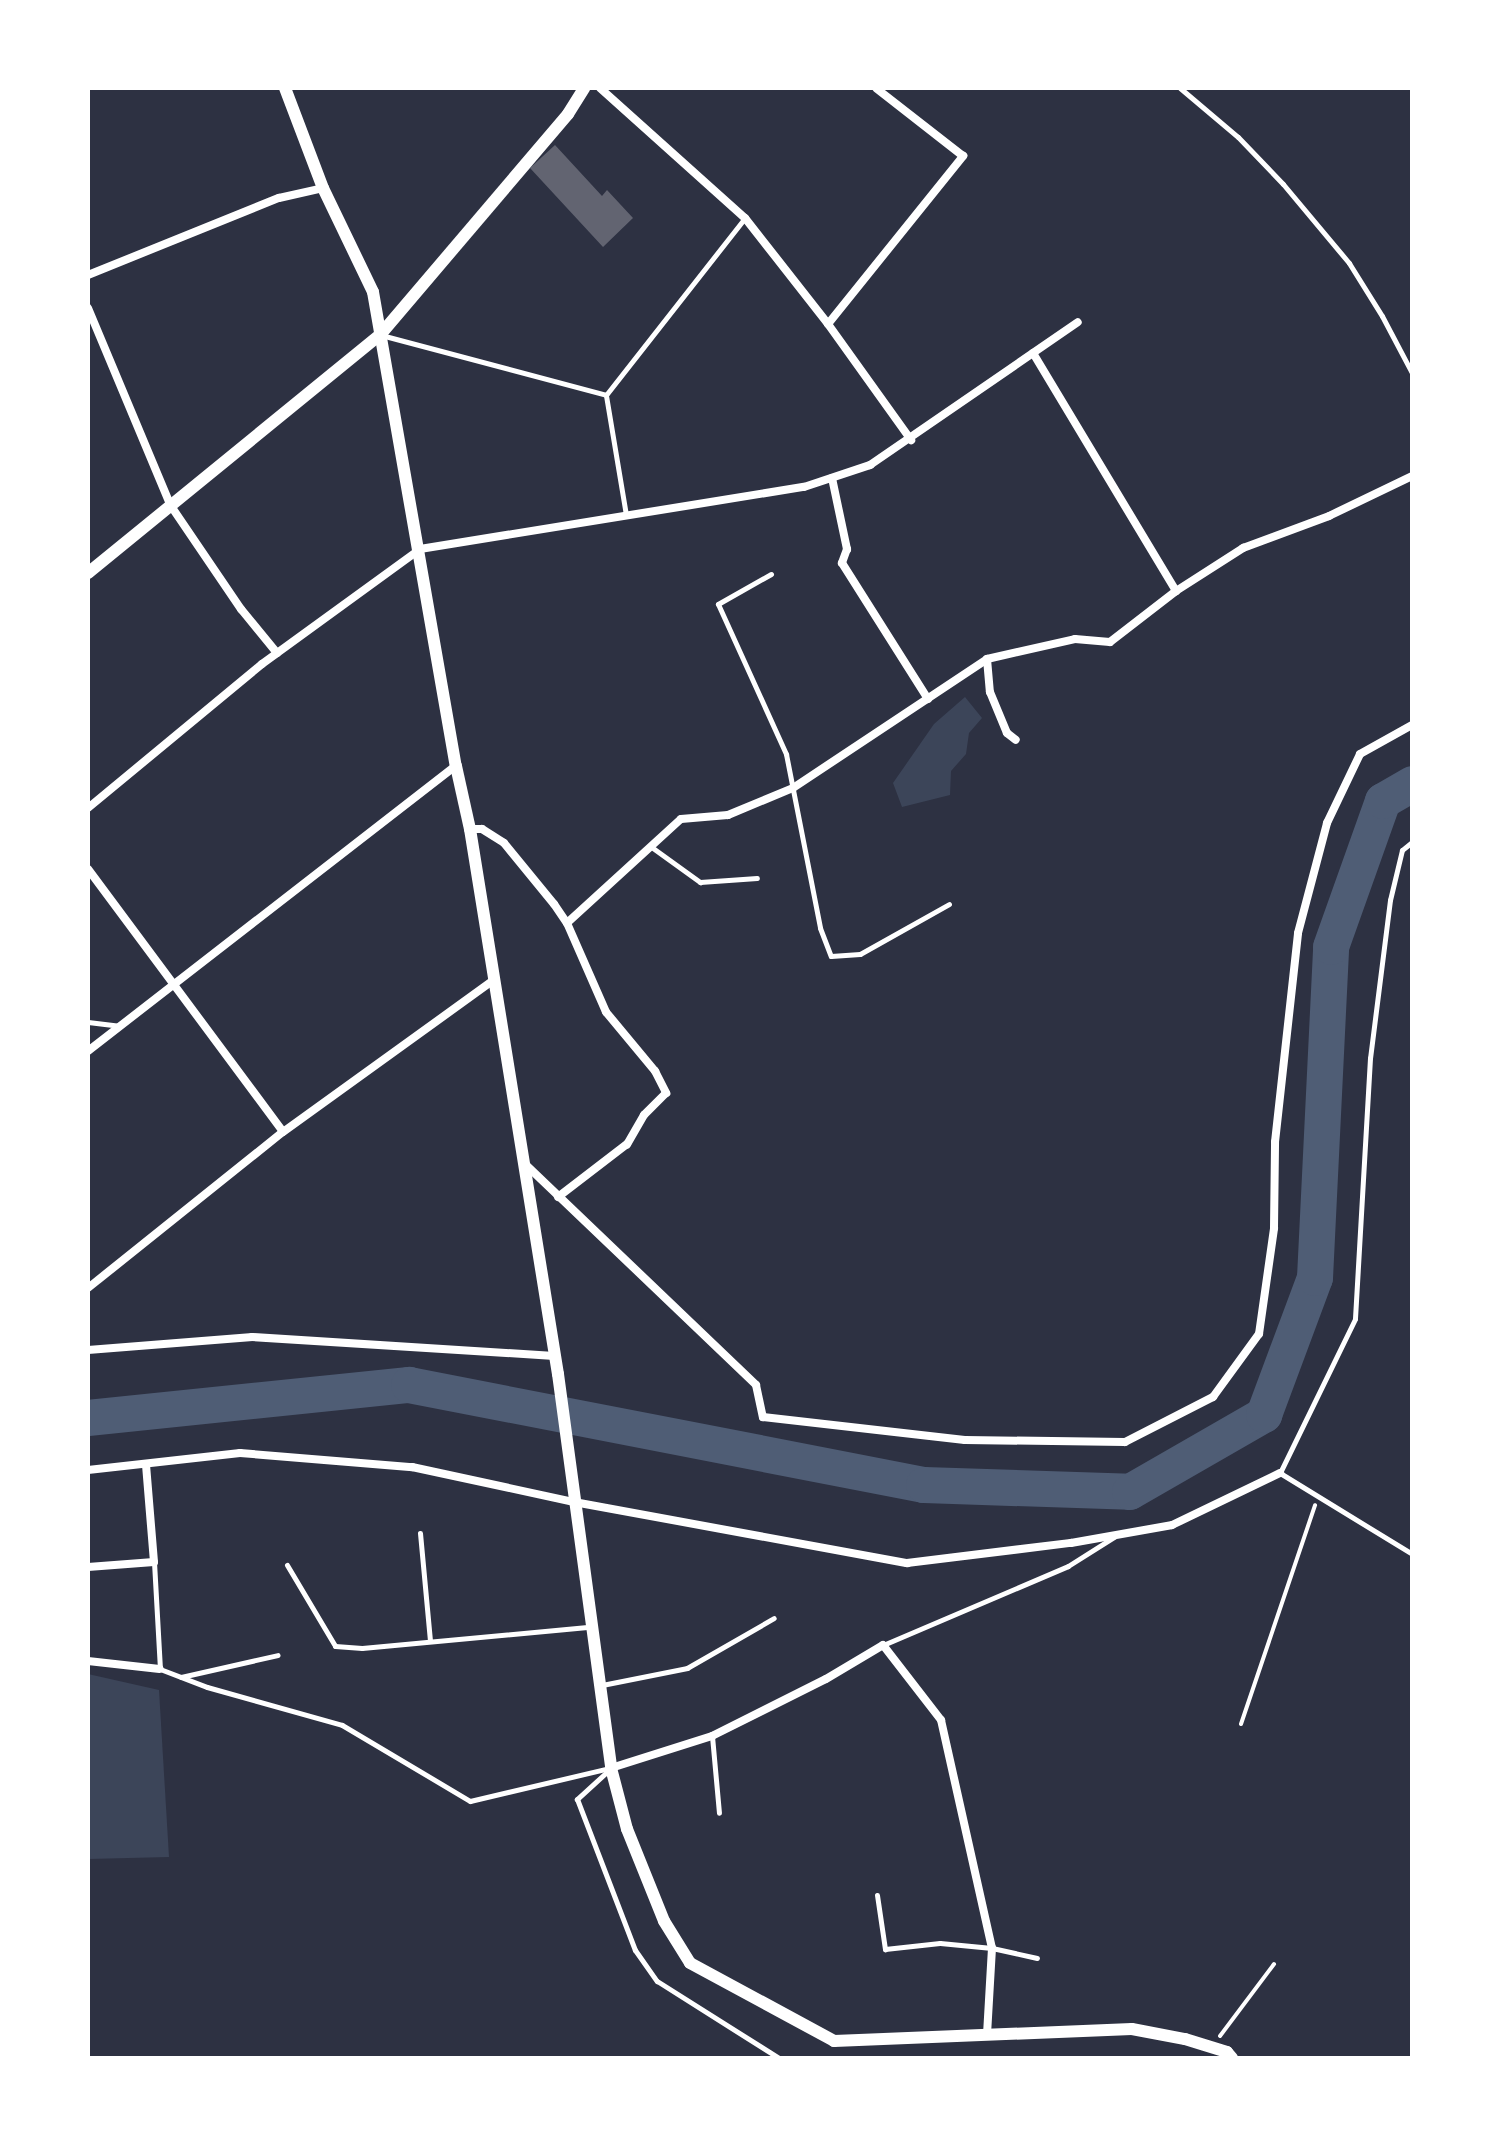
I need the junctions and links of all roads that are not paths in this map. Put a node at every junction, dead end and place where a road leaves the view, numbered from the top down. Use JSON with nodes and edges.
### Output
{"nodes":[{"id":1,"x":285,"y":88,"type":"edge"},
{"id":2,"x":584,"y":88,"type":"edge"},
{"id":3,"x":600,"y":88,"type":"edge"},
{"id":4,"x":876,"y":88,"type":"edge"},
{"id":5,"x":1180,"y":88,"type":"edge"},
{"id":6,"x":323,"y":188,"type":"junction"},
{"id":7,"x":745,"y":218,"type":"junction"},
{"id":8,"x":88,"y":275,"type":"edge"},
{"id":9,"x":88,"y":308,"type":"edge"},
{"id":10,"x":1078,"y":322,"type":"dead end"},
{"id":11,"x":828,"y":324,"type":"junction"},
{"id":12,"x":380,"y":335,"type":"junction"},
{"id":13,"x":1033,"y":353,"type":"junction"},
{"id":14,"x":1412,"y":373,"type":"edge"},
{"id":15,"x":606,"y":395,"type":"junction"},
{"id":16,"x":911,"y":440,"type":"junction"},
{"id":17,"x":1412,"y":476,"type":"edge"},
{"id":18,"x":832,"y":478,"type":"junction"},
{"id":19,"x":171,"y":506,"type":"junction"},
{"id":20,"x":626,"y":516,"type":"junction"},
{"id":21,"x":420,"y":549,"type":"junction"},
{"id":22,"x":88,"y":573,"type":"edge"},
{"id":23,"x":771,"y":574,"type":"dead end"},
{"id":24,"x":1176,"y":591,"type":"junction"},
{"id":25,"x":277,"y":653,"type":"junction"},
{"id":26,"x":987,"y":659,"type":"junction"},
{"id":27,"x":928,"y":699,"type":"junction"},
{"id":28,"x":1412,"y":725,"type":"edge"},
{"id":29,"x":1016,"y":740,"type":"dead end"},
{"id":30,"x":456,"y":766,"type":"junction"},
{"id":31,"x":793,"y":788,"type":"junction"},
{"id":32,"x":88,"y":808,"type":"edge"},
{"id":33,"x":470,"y":829,"type":"junction"},
{"id":34,"x":1412,"y":842,"type":"edge"},
{"id":35,"x":650,"y":846,"type":"junction"},
{"id":36,"x":88,"y":869,"type":"edge"},
{"id":37,"x":757,"y":878,"type":"dead end"},
{"id":38,"x":949,"y":904,"type":"dead end"},
{"id":39,"x":567,"y":923,"type":"junction"},
{"id":40,"x":492,"y":981,"type":"junction"},
{"id":41,"x":172,"y":983,"type":"junction"},
{"id":42,"x":88,"y":1022,"type":"edge"},
{"id":43,"x":119,"y":1026,"type":"junction"},
{"id":44,"x":88,"y":1051,"type":"edge"},
{"id":45,"x":283,"y":1132,"type":"junction"},
{"id":46,"x":522,"y":1161,"type":"junction"},
{"id":47,"x":558,"y":1197,"type":"junction"},
{"id":48,"x":88,"y":1288,"type":"edge"},
{"id":49,"x":88,"y":1350,"type":"edge"},
{"id":50,"x":554,"y":1356,"type":"junction"},
{"id":51,"x":146,"y":1464,"type":"junction"},
{"id":52,"x":88,"y":1470,"type":"edge"},
{"id":53,"x":1280,"y":1473,"type":"junction"},
{"id":54,"x":574,"y":1502,"type":"junction"},
{"id":55,"x":420,"y":1533,"type":"dead end"},
{"id":56,"x":1119,"y":1534,"type":"junction"},
{"id":57,"x":1412,"y":1554,"type":"edge"},
{"id":58,"x":154,"y":1562,"type":"junction"},
{"id":59,"x":287,"y":1565,"type":"dead end"},
{"id":60,"x":88,"y":1567,"type":"edge"},
{"id":61,"x":774,"y":1618,"type":"dead end"},
{"id":62,"x":591,"y":1627,"type":"junction"},
{"id":63,"x":430,"y":1641,"type":"junction"},
{"id":64,"x":883,"y":1645,"type":"junction"},
{"id":65,"x":278,"y":1655,"type":"dead end"},
{"id":66,"x":88,"y":1661,"type":"edge"},
{"id":67,"x":160,"y":1669,"type":"junction"},
{"id":68,"x":180,"y":1677,"type":"junction"},
{"id":69,"x":599,"y":1685,"type":"junction"},
{"id":70,"x":712,"y":1736,"type":"junction"},
{"id":71,"x":611,"y":1768,"type":"junction"},
{"id":72,"x":719,"y":1813,"type":"dead end"},
{"id":73,"x":877,"y":1895,"type":"dead end"},
{"id":74,"x":992,"y":1948,"type":"junction"},
{"id":75,"x":1037,"y":1958,"type":"dead end"},
{"id":76,"x":987,"y":2035,"type":"junction"},
{"id":77,"x":779,"y":2058,"type":"edge"},
{"id":78,"x":1232,"y":2058,"type":"edge"}],
"edges":[{"from":1,"to":6,"type":"street"},
{"from":2,"to":12,"type":"street"},
{"from":3,"to":7,"type":"street"},
{"from":4,"to":11,"type":"street"},
{"from":5,"to":14,"type":"lane"},
{"from":6,"to":8,"type":"street"},
{"from":6,"to":12,"type":"street"},
{"from":7,"to":11,"type":"street"},
{"from":7,"to":15,"type":"lane"},
{"from":9,"to":19,"type":"street"},
{"from":10,"to":13,"type":"street"},
{"from":11,"to":16,"type":"street"},
{"from":12,"to":15,"type":"lane"},
{"from":12,"to":19,"type":"street"},
{"from":12,"to":21,"type":"street"},
{"from":13,"to":16,"type":"street"},
{"from":13,"to":24,"type":"street"},
{"from":15,"to":20,"type":"lane"},
{"from":16,"to":18,"type":"street"},
{"from":17,"to":24,"type":"street"},
{"from":18,"to":20,"type":"street"},
{"from":18,"to":27,"type":"street"},
{"from":19,"to":22,"type":"street"},
{"from":19,"to":25,"type":"street"},
{"from":20,"to":21,"type":"street"},
{"from":21,"to":25,"type":"street"},
{"from":21,"to":30,"type":"street"},
{"from":23,"to":31,"type":"lane"},
{"from":24,"to":26,"type":"street"},
{"from":25,"to":32,"type":"street"},
{"from":26,"to":27,"type":"street"},
{"from":26,"to":29,"type":"street"},
{"from":27,"to":31,"type":"street"},
{"from":28,"to":47,"type":"street"},
{"from":30,"to":33,"type":"street"},
{"from":30,"to":41,"type":"street"},
{"from":31,"to":35,"type":"street"},
{"from":31,"to":38,"type":"lane"},
{"from":33,"to":39,"type":"street"},
{"from":33,"to":40,"type":"street"},
{"from":34,"to":53,"type":"lane"},
{"from":35,"to":37,"type":"lane"},
{"from":35,"to":39,"type":"street"},
{"from":36,"to":41,"type":"street"},
{"from":39,"to":47,"type":"street"},
{"from":40,"to":45,"type":"street"},
{"from":40,"to":46,"type":"street"},
{"from":41,"to":43,"type":"street"},
{"from":41,"to":45,"type":"street"},
{"from":42,"to":43,"type":"lane"},
{"from":43,"to":44,"type":"street"},
{"from":45,"to":48,"type":"street"},
{"from":46,"to":47,"type":"street"},
{"from":46,"to":50,"type":"street"},
{"from":49,"to":50,"type":"street"},
{"from":50,"to":54,"type":"street"},
{"from":51,"to":52,"type":"street"},
{"from":51,"to":54,"type":"street"},
{"from":51,"to":58,"type":"street"},
{"from":53,"to":56,"type":"street"},
{"from":53,"to":57,"type":"lane"},
{"from":54,"to":56,"type":"street"},
{"from":54,"to":62,"type":"street"},
{"from":55,"to":63,"type":"lane"},
{"from":56,"to":64,"type":"lane"},
{"from":58,"to":60,"type":"street"},
{"from":58,"to":67,"type":"lane"},
{"from":59,"to":63,"type":"lane"},
{"from":61,"to":69,"type":"lane"},
{"from":62,"to":63,"type":"lane"},
{"from":62,"to":69,"type":"street"},
{"from":64,"to":70,"type":"street"},
{"from":64,"to":74,"type":"street"},
{"from":65,"to":68,"type":"lane"},
{"from":66,"to":67,"type":"street"},
{"from":67,"to":68,"type":"lane"},
{"from":68,"to":71,"type":"lane"},
{"from":69,"to":71,"type":"street"},
{"from":70,"to":71,"type":"street"},
{"from":70,"to":72,"type":"lane"},
{"from":71,"to":76,"type":"street"},
{"from":71,"to":77,"type":"lane"},
{"from":73,"to":74,"type":"lane"},
{"from":74,"to":75,"type":"lane"},
{"from":74,"to":76,"type":"street"},
{"from":76,"to":78,"type":"street"}]}
